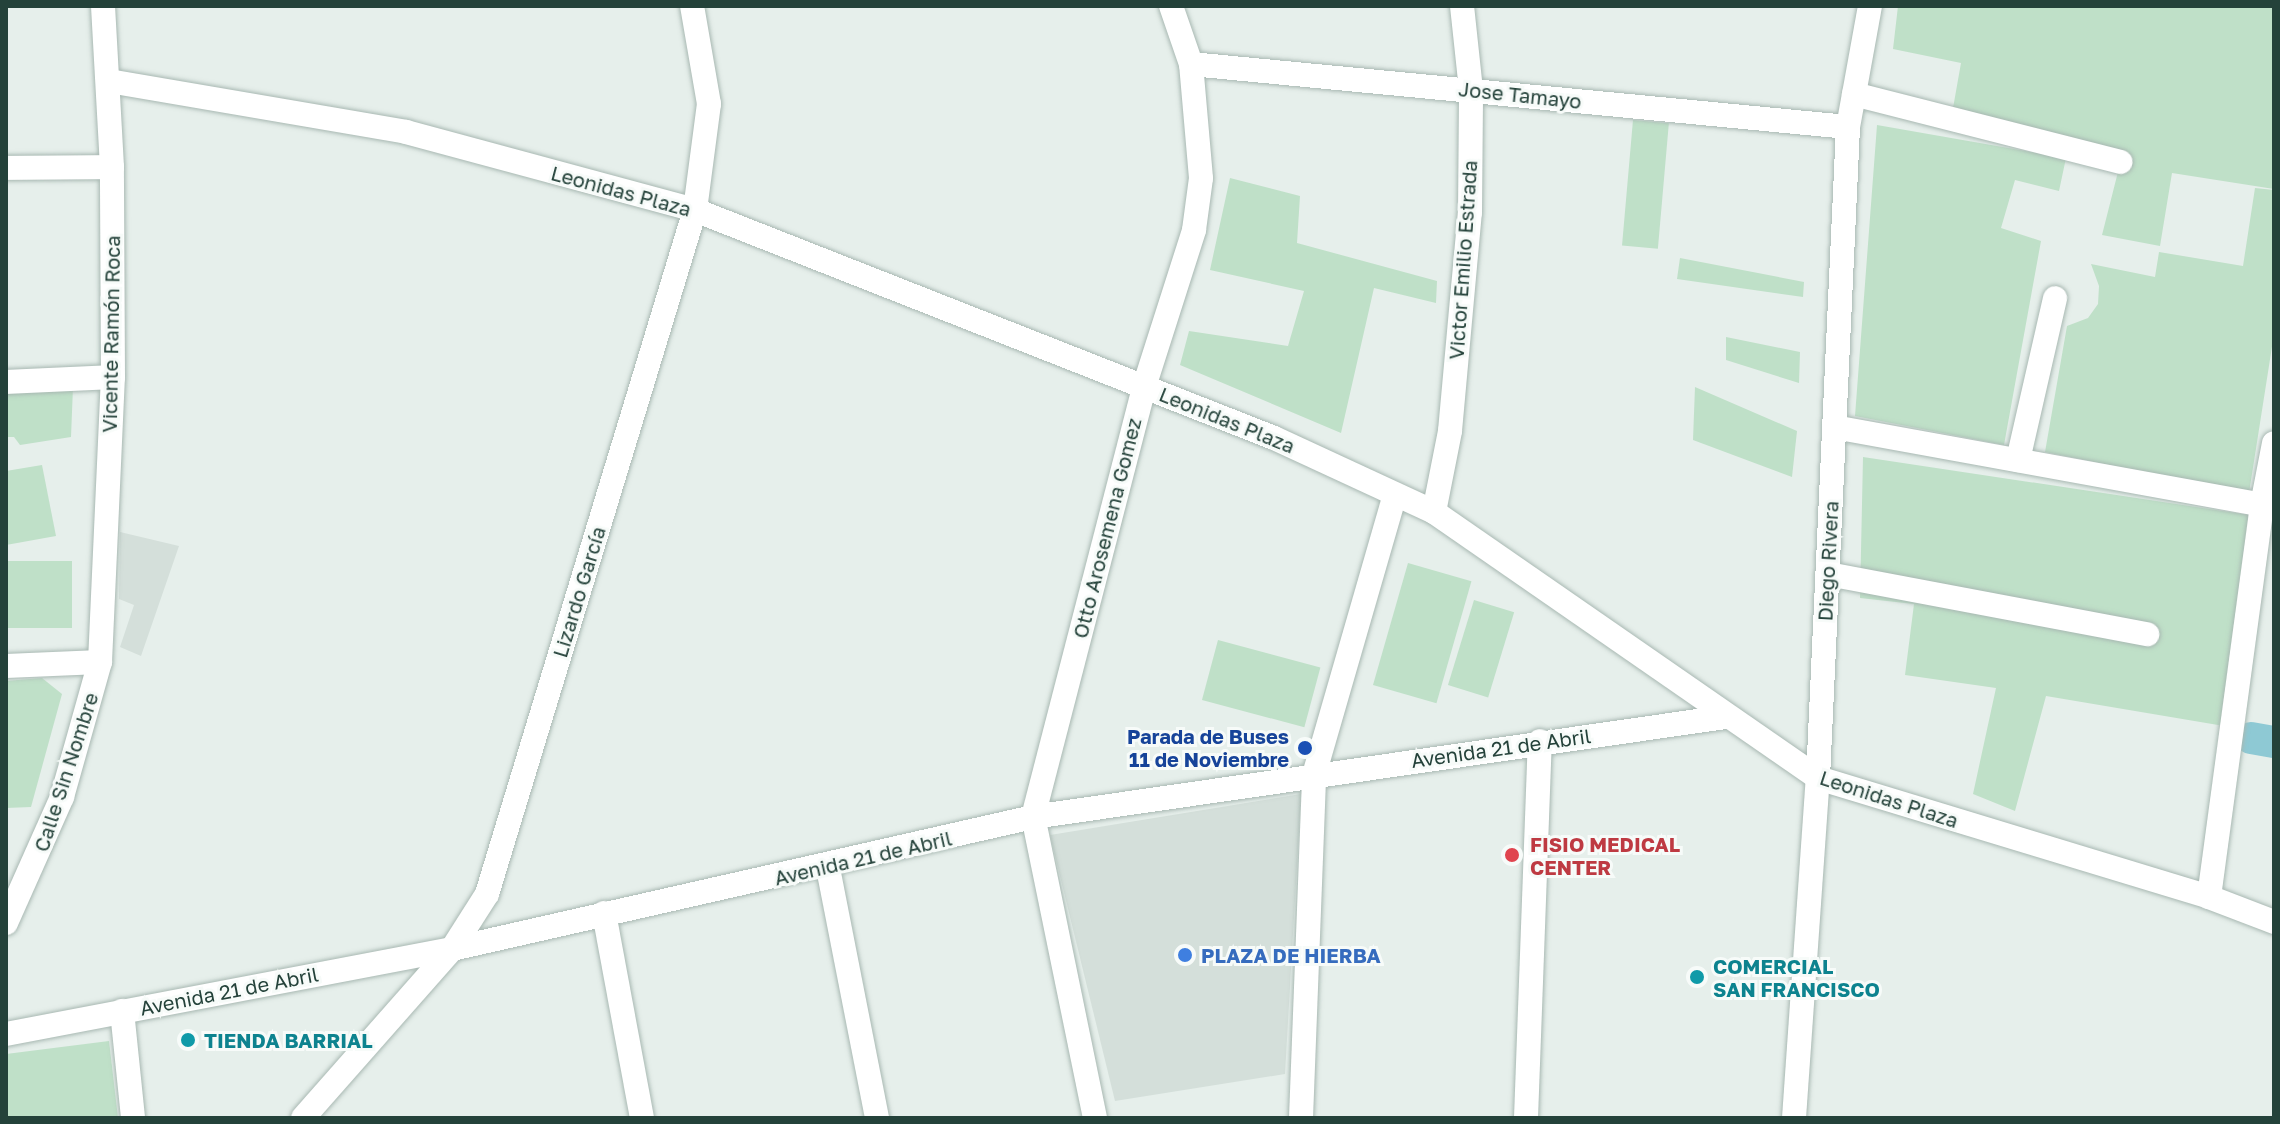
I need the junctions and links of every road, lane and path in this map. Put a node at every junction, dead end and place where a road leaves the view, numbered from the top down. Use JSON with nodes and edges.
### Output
{"nodes":[{"id":1,"x":103,"y":6,"type":"edge"},
{"id":2,"x":692,"y":6,"type":"edge"},
{"id":3,"x":1171,"y":6,"type":"edge"},
{"id":4,"x":1462,"y":6,"type":"edge"},
{"id":5,"x":1870,"y":6,"type":"edge"},
{"id":6,"x":1191,"y":64,"type":"junction"},
{"id":7,"x":109,"y":81,"type":"junction"},
{"id":8,"x":1471,"y":90,"type":"junction"},
{"id":9,"x":1854,"y":94,"type":"junction"},
{"id":10,"x":1848,"y":127,"type":"junction"},
{"id":11,"x":2120,"y":162,"type":"dead end"},
{"id":12,"x":112,"y":167,"type":"junction"},
{"id":13,"x":6,"y":168,"type":"edge"},
{"id":14,"x":695,"y":210,"type":"junction"},
{"id":15,"x":2055,"y":298,"type":"dead end"},
{"id":16,"x":113,"y":377,"type":"junction"},
{"id":17,"x":6,"y":382,"type":"edge"},
{"id":18,"x":1144,"y":387,"type":"junction"},
{"id":19,"x":1834,"y":427,"type":"junction"},
{"id":20,"x":2274,"y":443,"type":"edge"},
{"id":21,"x":2018,"y":460,"type":"junction"},
{"id":22,"x":1395,"y":495,"type":"junction"},
{"id":23,"x":2262,"y":505,"type":"junction"},
{"id":24,"x":1434,"y":512,"type":"junction"},
{"id":25,"x":1828,"y":574,"type":"junction"},
{"id":26,"x":2147,"y":634,"type":"dead end"},
{"id":27,"x":100,"y":662,"type":"junction"},
{"id":28,"x":6,"y":666,"type":"edge"},
{"id":29,"x":1725,"y":717,"type":"junction"},
{"id":30,"x":1540,"y":741,"type":"junction"},
{"id":31,"x":1314,"y":775,"type":"junction"},
{"id":32,"x":1818,"y":778,"type":"junction"},
{"id":33,"x":1033,"y":817,"type":"junction"},
{"id":34,"x":828,"y":868,"type":"junction"},
{"id":35,"x":2209,"y":897,"type":"junction"},
{"id":36,"x":604,"y":913,"type":"junction"},
{"id":37,"x":2274,"y":922,"type":"edge"},
{"id":38,"x":6,"y":923,"type":"edge"},
{"id":39,"x":452,"y":949,"type":"junction"},
{"id":40,"x":122,"y":1011,"type":"junction"},
{"id":41,"x":6,"y":1034,"type":"edge"},
{"id":42,"x":133,"y":1118,"type":"edge"},
{"id":43,"x":303,"y":1118,"type":"edge"},
{"id":44,"x":642,"y":1118,"type":"edge"},
{"id":45,"x":877,"y":1118,"type":"edge"},
{"id":46,"x":1095,"y":1118,"type":"edge"},
{"id":47,"x":1301,"y":1118,"type":"edge"},
{"id":48,"x":1526,"y":1118,"type":"edge"},
{"id":49,"x":1794,"y":1118,"type":"edge"}],
"edges":[{"from":1,"to":7,"type":"street","name":"Vicente Ramón Roca"},
{"from":2,"to":14,"type":"street","name":"Lizardo García"},
{"from":3,"to":6,"type":"street","name":"Otto Arosemena Gomez"},
{"from":4,"to":8,"type":"street","name":"Victor Emilio Estrada"},
{"from":5,"to":9,"type":"street","name":"Diego Rivera"},
{"from":6,"to":8,"type":"street","name":"Jose Tamayo"},
{"from":6,"to":18,"type":"street","name":"Otto Arosemena Gomez"},
{"from":7,"to":12,"type":"street","name":"Vicente Ramón Roca"},
{"from":7,"to":14,"type":"street","name":"Leonidas Plaza"},
{"from":8,"to":10,"type":"street","name":"Jose Tamayo"},
{"from":8,"to":24,"type":"street","name":"Victor Emilio Estrada"},
{"from":9,"to":10,"type":"street","name":"Diego Rivera"},
{"from":9,"to":11,"type":"street"},
{"from":10,"to":19,"type":"street","name":"Diego Rivera"},
{"from":12,"to":13,"type":"street"},
{"from":12,"to":16,"type":"street","name":"Vicente Ramón Roca"},
{"from":14,"to":18,"type":"street","name":"Leonidas Plaza"},
{"from":14,"to":39,"type":"street","name":"Lizardo García"},
{"from":15,"to":21,"type":"street"},
{"from":16,"to":17,"type":"street"},
{"from":16,"to":27,"type":"street","name":"Vicente Ramón Roca"},
{"from":18,"to":22,"type":"street","name":"Leonidas Plaza"},
{"from":18,"to":33,"type":"street","name":"Otto Arosemena Gomez"},
{"from":19,"to":21,"type":"street"},
{"from":19,"to":25,"type":"street","name":"Diego Rivera"},
{"from":20,"to":23,"type":"street"},
{"from":21,"to":23,"type":"street"},
{"from":22,"to":24,"type":"street","name":"Leonidas Plaza"},
{"from":22,"to":31,"type":"street"},
{"from":23,"to":35,"type":"street"},
{"from":24,"to":29,"type":"street","name":"Leonidas Plaza"},
{"from":25,"to":26,"type":"street"},
{"from":25,"to":32,"type":"street","name":"Diego Rivera"},
{"from":27,"to":28,"type":"street"},
{"from":27,"to":38,"type":"street","name":"Calle Sin Nombre"},
{"from":29,"to":30,"type":"street","name":"Avenida 21 de Abril"},
{"from":29,"to":32,"type":"street","name":"Leonidas Plaza"},
{"from":30,"to":31,"type":"street","name":"Avenida 21 de Abril"},
{"from":30,"to":48,"type":"street"},
{"from":31,"to":33,"type":"street","name":"Avenida 21 de Abril"},
{"from":31,"to":47,"type":"street"},
{"from":32,"to":35,"type":"street","name":"Leonidas Plaza"},
{"from":32,"to":49,"type":"street","name":"Diego Rivera"},
{"from":33,"to":34,"type":"street","name":"Avenida 21 de Abril"},
{"from":33,"to":46,"type":"street"},
{"from":34,"to":36,"type":"street","name":"Avenida 21 de Abril"},
{"from":34,"to":45,"type":"street"},
{"from":35,"to":37,"type":"street","name":"Leonidas Plaza"},
{"from":36,"to":39,"type":"street","name":"Avenida 21 de Abril"},
{"from":36,"to":44,"type":"street"},
{"from":39,"to":40,"type":"street","name":"Avenida 21 de Abril"},
{"from":39,"to":43,"type":"street","name":"Lizardo García"},
{"from":40,"to":41,"type":"street","name":"Avenida 21 de Abril"},
{"from":40,"to":42,"type":"street"}]}
